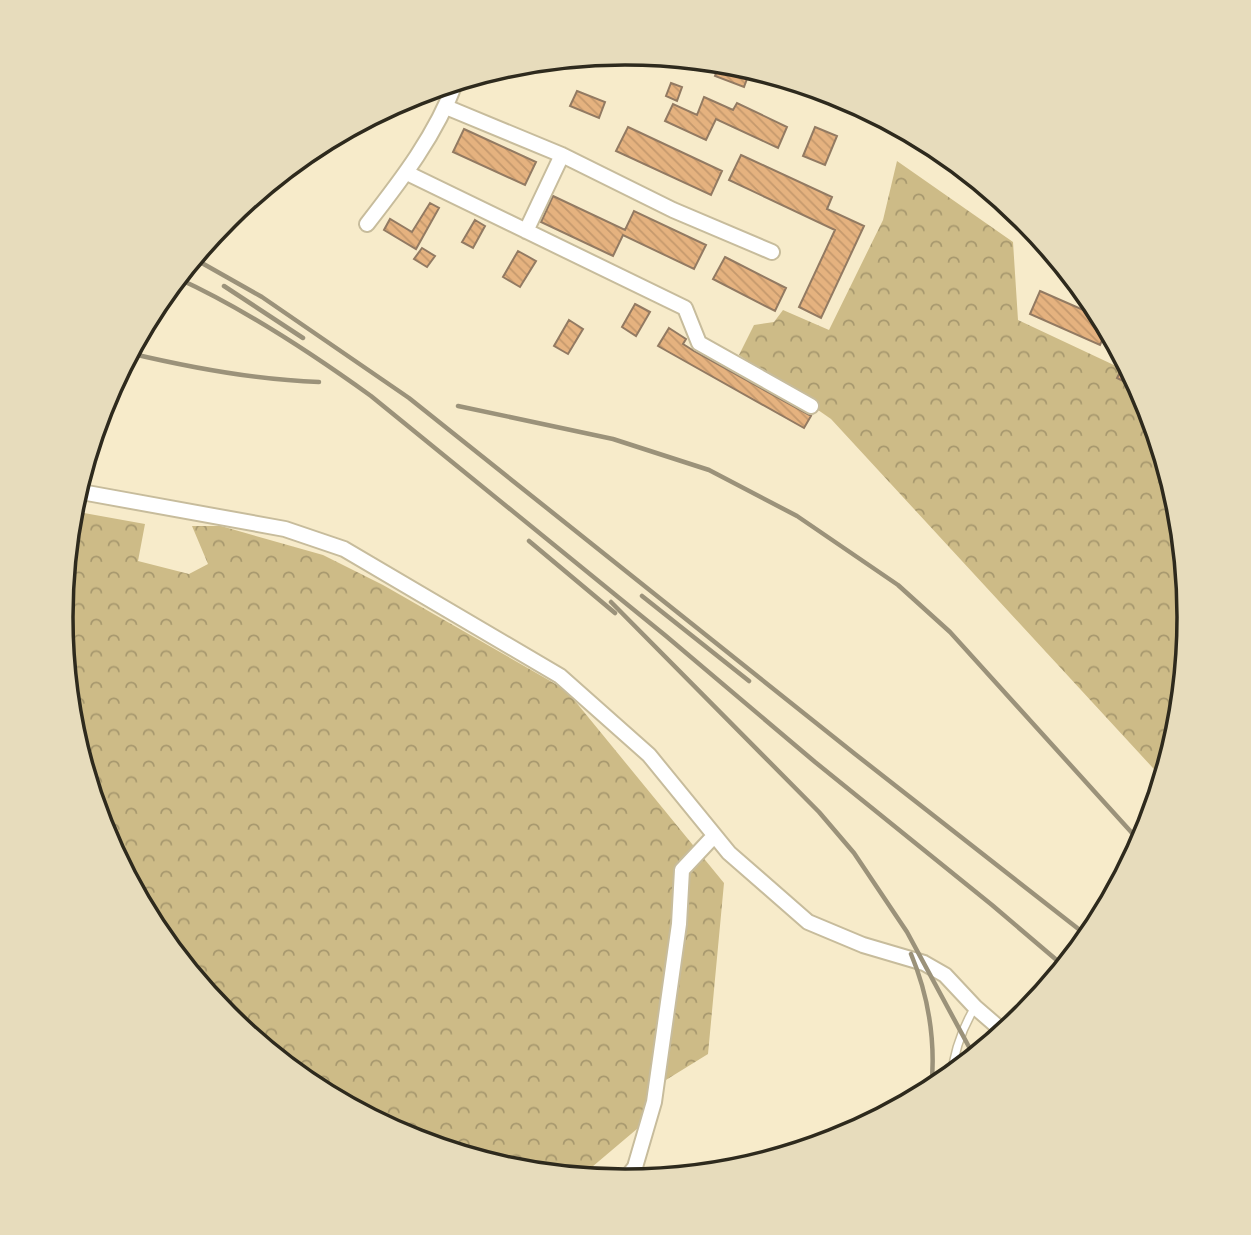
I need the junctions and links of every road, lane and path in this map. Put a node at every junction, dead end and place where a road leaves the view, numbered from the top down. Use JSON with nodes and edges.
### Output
{"nodes":[{"id":1,"x":451,"y":93,"type":"edge"},
{"id":2,"x":446,"y":107,"type":"junction"},
{"id":3,"x":562,"y":155,"type":"junction"},
{"id":4,"x":407,"y":173,"type":"junction"},
{"id":5,"x":367,"y":224,"type":"dead end"},
{"id":6,"x":526,"y":231,"type":"junction"},
{"id":7,"x":772,"y":252,"type":"dead end"},
{"id":8,"x":811,"y":406,"type":"dead end"},
{"id":9,"x":87,"y":493,"type":"edge"},
{"id":10,"x":713,"y":837,"type":"junction"},
{"id":11,"x":975,"y":1007,"type":"junction"},
{"id":12,"x":997,"y":1026,"type":"edge"},
{"id":13,"x":953,"y":1063,"type":"edge"},
{"id":14,"x":633,"y":1170,"type":"edge"}],
"edges":[{"from":1,"to":2,"type":"street"},
{"from":2,"to":3,"type":"street"},
{"from":2,"to":4,"type":"street"},
{"from":3,"to":6,"type":"street"},
{"from":3,"to":7,"type":"street"},
{"from":4,"to":5,"type":"street"},
{"from":4,"to":6,"type":"street"},
{"from":6,"to":8,"type":"street"},
{"from":9,"to":10,"type":"street"},
{"from":10,"to":11,"type":"street"},
{"from":10,"to":14,"type":"street"},
{"from":11,"to":12,"type":"street"},
{"from":11,"to":13,"type":"lane"}]}
